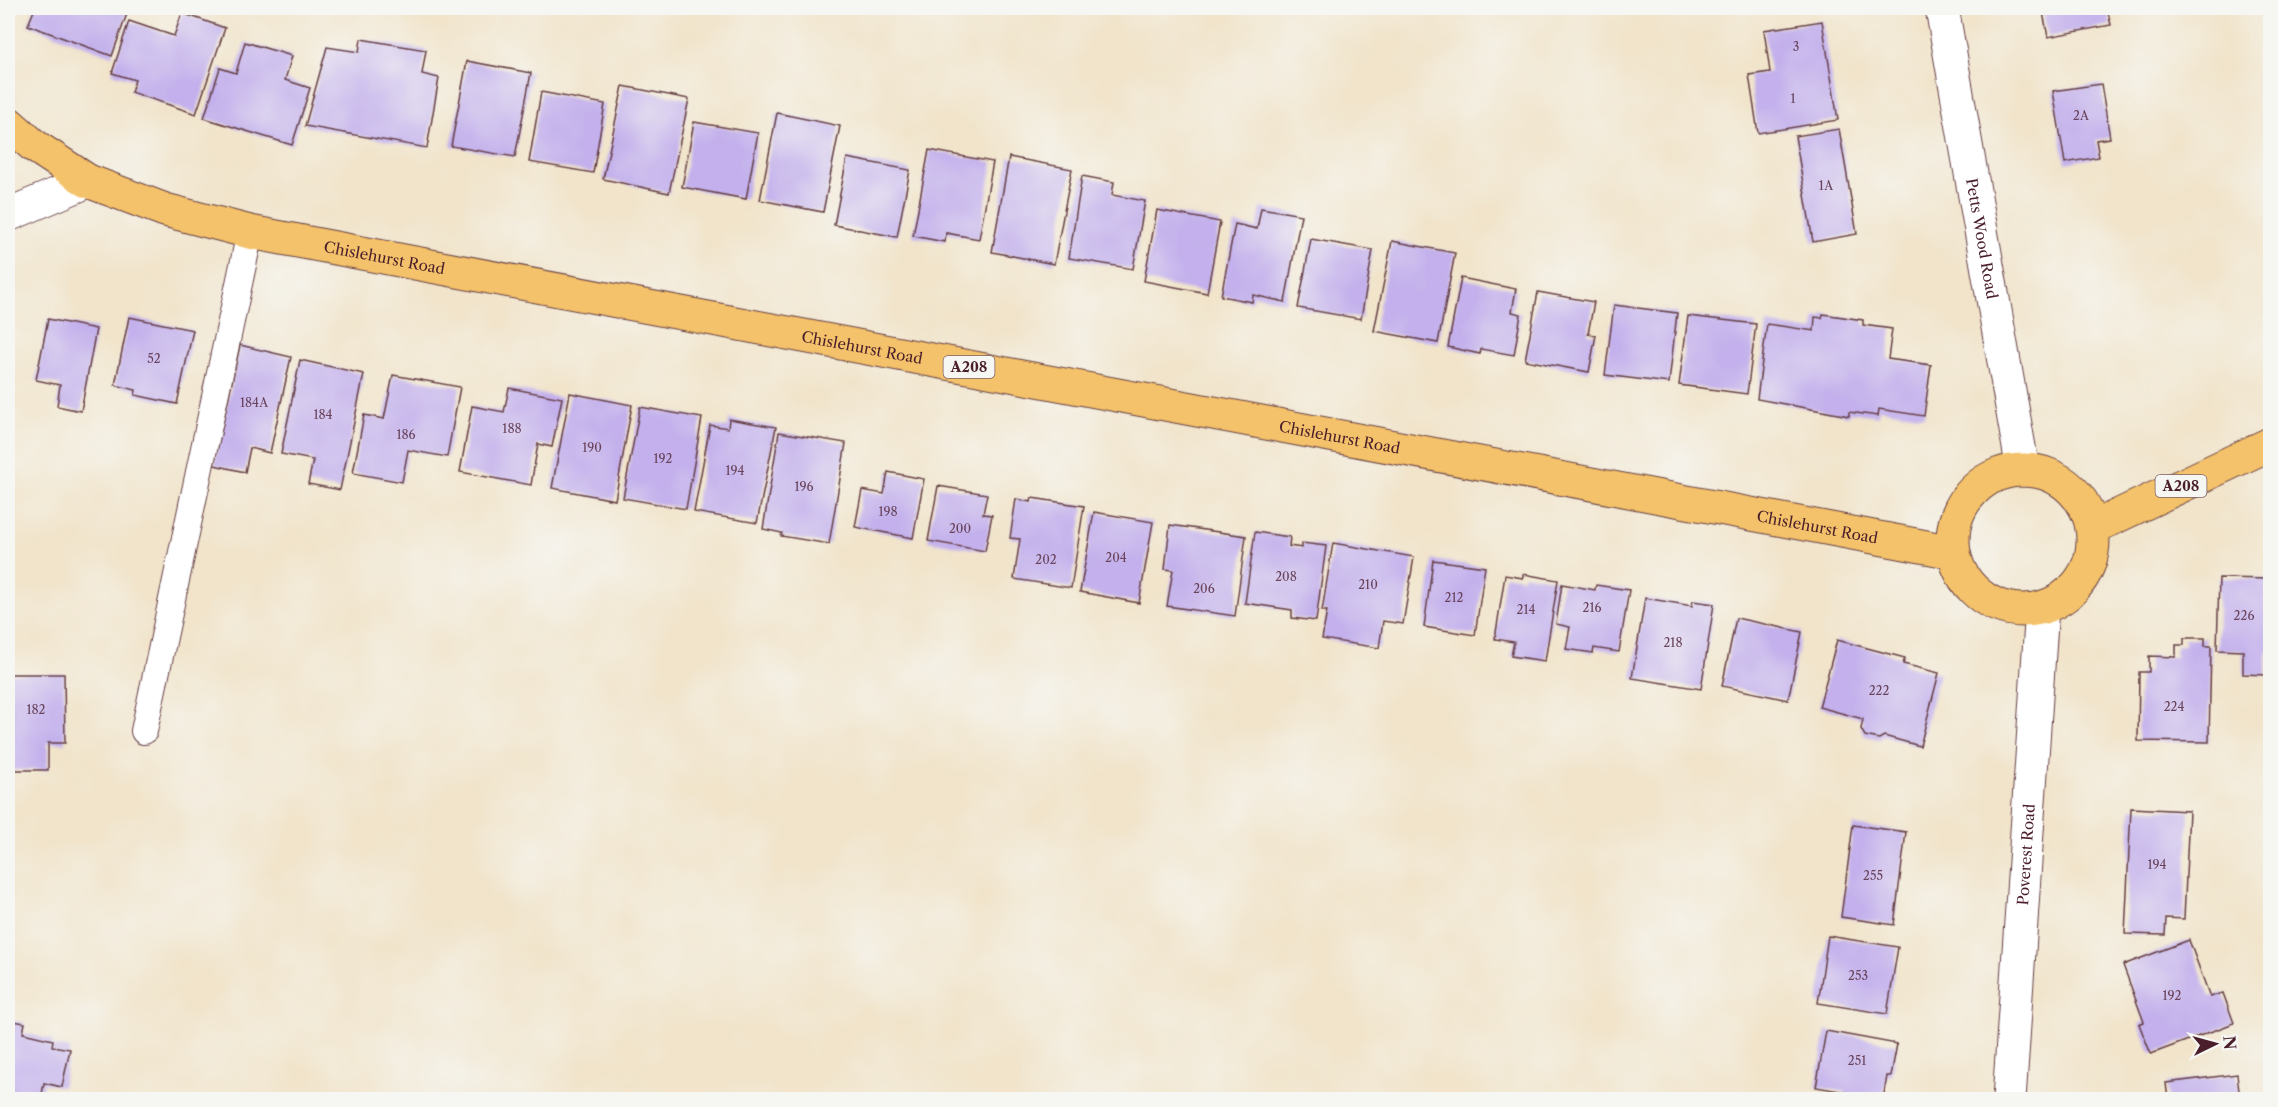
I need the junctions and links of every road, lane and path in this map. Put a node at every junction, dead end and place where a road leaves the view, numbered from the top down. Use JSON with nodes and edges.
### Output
{"nodes":[{"id":1,"x":1942,"y":8,"type":"edge"},
{"id":2,"x":8,"y":123,"type":"edge"},
{"id":3,"x":88,"y":181,"type":"junction"},
{"id":4,"x":8,"y":214,"type":"edge"},
{"id":5,"x":250,"y":232,"type":"junction"},
{"id":6,"x":2271,"y":444,"type":"edge"},
{"id":7,"x":2023,"y":470,"type":"junction"},
{"id":8,"x":2092,"y":528,"type":"junction"},
{"id":9,"x":1953,"y":552,"type":"junction"},
{"id":10,"x":2042,"y":608,"type":"junction"},
{"id":11,"x":144,"y":731,"type":"dead end"},
{"id":12,"x":2009,"y":1100,"type":"edge"}],
"edges":[{"from":1,"to":7,"type":"street","name":"Petts Wood Road"},
{"from":2,"to":3,"type":"main road","name":"Chislehurst Road","number":"A208"},
{"from":3,"to":4,"type":"street"},
{"from":3,"to":5,"type":"main road","name":"Chislehurst Road","number":"A208"},
{"from":5,"to":9,"type":"main road","name":"Chislehurst Road","number":"A208"},
{"from":5,"to":11,"type":"lane"},
{"from":6,"to":8,"type":"main road","number":"A208"},
{"from":7,"to":8,"type":"main road"},
{"from":7,"to":9,"type":"main road"},
{"from":8,"to":10,"type":"main road"},
{"from":9,"to":10,"type":"main road"},
{"from":10,"to":12,"type":"street","name":"Poverest Road"}]}
